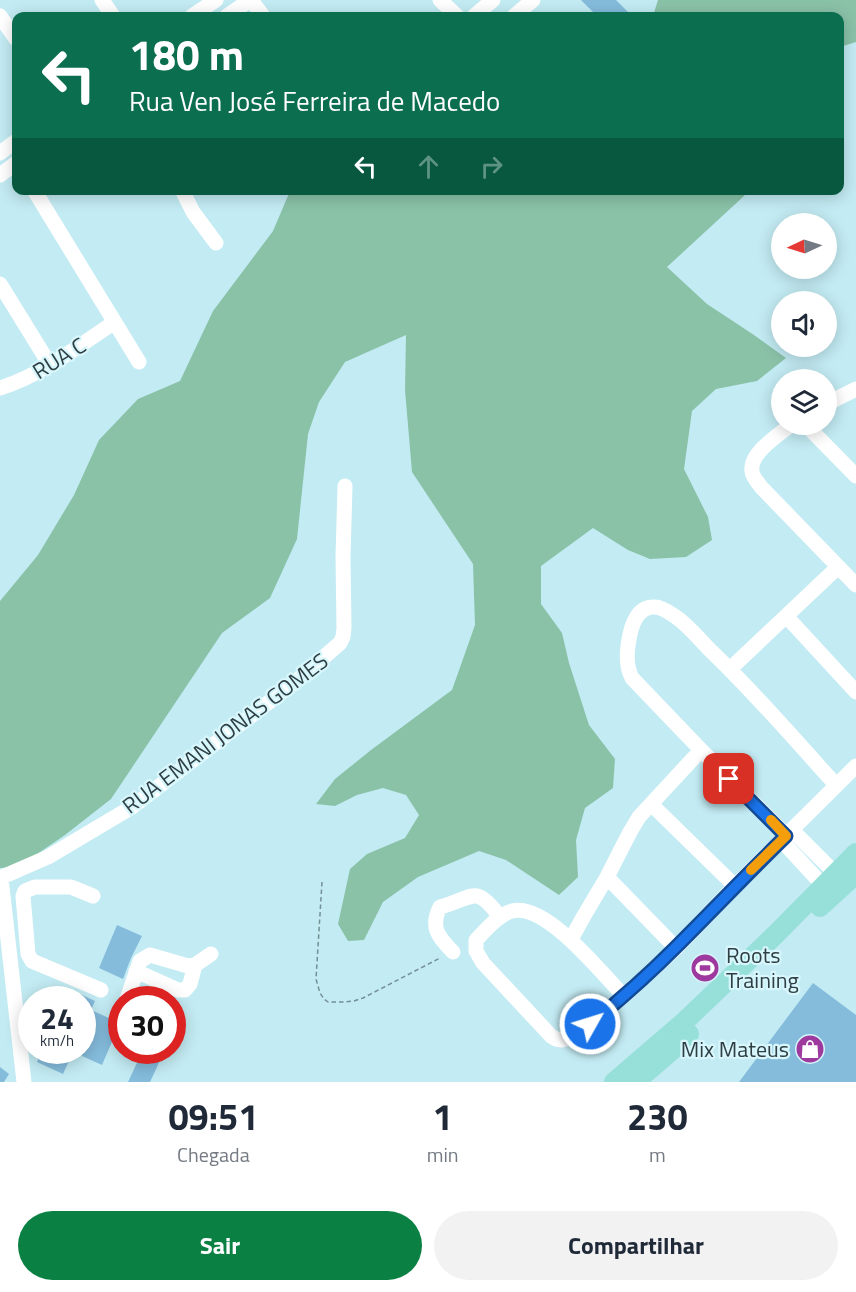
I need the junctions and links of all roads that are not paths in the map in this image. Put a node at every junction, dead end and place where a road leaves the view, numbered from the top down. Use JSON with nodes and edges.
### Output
{"nodes":[{"id":1,"x":216,"y":0,"type":"edge"},
{"id":2,"x":440,"y":0,"type":"edge"},
{"id":3,"x":493,"y":0,"type":"edge"},
{"id":4,"x":533,"y":0,"type":"edge"},
{"id":5,"x":255,"y":6,"type":"edge"},
{"id":6,"x":198,"y":12,"type":"edge"},
{"id":7,"x":238,"y":12,"type":"edge"},
{"id":8,"x":454,"y":12,"type":"edge"},
{"id":9,"x":479,"y":12,"type":"edge"},
{"id":10,"x":519,"y":12,"type":"edge"},
{"id":11,"x":0,"y":16,"type":"edge"},
{"id":12,"x":12,"y":33,"type":"edge"},
{"id":13,"x":37,"y":195,"type":"edge"},
{"id":14,"x":184,"y":195,"type":"edge"},
{"id":15,"x":216,"y":243,"type":"dead end"},
{"id":16,"x":0,"y":284,"type":"edge"},
{"id":17,"x":115,"y":322,"type":"junction"},
{"id":18,"x":139,"y":362,"type":"dead end"},
{"id":19,"x":50,"y":365,"type":"junction"},
{"id":20,"x":0,"y":388,"type":"edge"},
{"id":21,"x":855,"y":389,"type":"edge"},
{"id":22,"x":837,"y":398,"type":"edge"},
{"id":23,"x":778,"y":435,"type":"edge"},
{"id":24,"x":816,"y":435,"type":"edge"},
{"id":25,"x":856,"y":476,"type":"edge"},
{"id":26,"x":345,"y":486,"type":"dead end"},
{"id":27,"x":838,"y":567,"type":"junction"},
{"id":28,"x":856,"y":585,"type":"edge"},
{"id":29,"x":787,"y":617,"type":"junction"},
{"id":30,"x":730,"y":669,"type":"junction"},
{"id":31,"x":856,"y":692,"type":"edge"},
{"id":32,"x":701,"y":750,"type":"junction"},
{"id":33,"x":856,"y":766,"type":"edge"},
{"id":34,"x":837,"y":785,"type":"junction"},
{"id":35,"x":651,"y":804,"type":"junction"},
{"id":36,"x":786,"y":835,"type":"junction"},
{"id":37,"x":845,"y":874,"type":"edge"},
{"id":38,"x":1,"y":878,"type":"edge"},
{"id":39,"x":607,"y":878,"type":"junction"},
{"id":40,"x":735,"y":886,"type":"junction"},
{"id":41,"x":93,"y":896,"type":"dead end"},
{"id":42,"x":506,"y":914,"type":"junction"},
{"id":43,"x":571,"y":939,"type":"junction"},
{"id":44,"x":676,"y":948,"type":"junction"},
{"id":45,"x":453,"y":952,"type":"road end"},
{"id":46,"x":211,"y":954,"type":"dead end"},
{"id":47,"x":195,"y":965,"type":"junction"},
{"id":48,"x":136,"y":971,"type":"junction"},
{"id":49,"x":131,"y":986,"type":"edge"},
{"id":50,"x":101,"y":990,"type":"dead end"},
{"id":51,"x":624,"y":996,"type":"junction"},
{"id":52,"x":24,"y":1082,"type":"edge"},
{"id":53,"x":614,"y":1082,"type":"edge"},
{"id":54,"x":635,"y":1082,"type":"edge"}],
"edges":[{"from":1,"to":6,"type":"street"},
{"from":2,"to":8,"type":"street"},
{"from":3,"to":9,"type":"street"},
{"from":4,"to":10,"type":"street"},
{"from":5,"to":7,"type":"street"},
{"from":11,"to":12,"type":"street"},
{"from":13,"to":17,"type":"street"},
{"from":14,"to":15,"type":"street"},
{"from":16,"to":19,"type":"street"},
{"from":17,"to":18,"type":"street"},
{"from":17,"to":19,"type":"street","name":"RUA C"},
{"from":19,"to":20,"type":"street","name":"RUA C"},
{"from":21,"to":22,"type":"street"},
{"from":23,"to":27,"type":"street"},
{"from":24,"to":25,"type":"street"},
{"from":26,"to":38,"type":"street","name":"RUA EMANI JONAS GOMES"},
{"from":27,"to":28,"type":"street"},
{"from":27,"to":29,"type":"street"},
{"from":29,"to":30,"type":"street"},
{"from":29,"to":31,"type":"street"},
{"from":30,"to":32,"type":"street"},
{"from":30,"to":34,"type":"street"},
{"from":32,"to":35,"type":"street"},
{"from":32,"to":36,"type":"street"},
{"from":33,"to":34,"type":"street"},
{"from":34,"to":36,"type":"street"},
{"from":35,"to":39,"type":"street"},
{"from":35,"to":40,"type":"street"},
{"from":36,"to":37,"type":"street"},
{"from":36,"to":40,"type":"street"},
{"from":37,"to":53,"type":"main road"},
{"from":37,"to":54,"type":"main road"},
{"from":38,"to":52,"type":"street"},
{"from":39,"to":43,"type":"street"},
{"from":39,"to":44,"type":"street"},
{"from":40,"to":44,"type":"street"},
{"from":41,"to":50,"type":"street"},
{"from":42,"to":43,"type":"street"},
{"from":42,"to":45,"type":"street"},
{"from":42,"to":51,"type":"street"},
{"from":43,"to":51,"type":"street"},
{"from":44,"to":51,"type":"street"},
{"from":46,"to":47,"type":"street"},
{"from":47,"to":48,"type":"street"},
{"from":47,"to":48,"type":"street"},
{"from":48,"to":49,"type":"street"}]}
